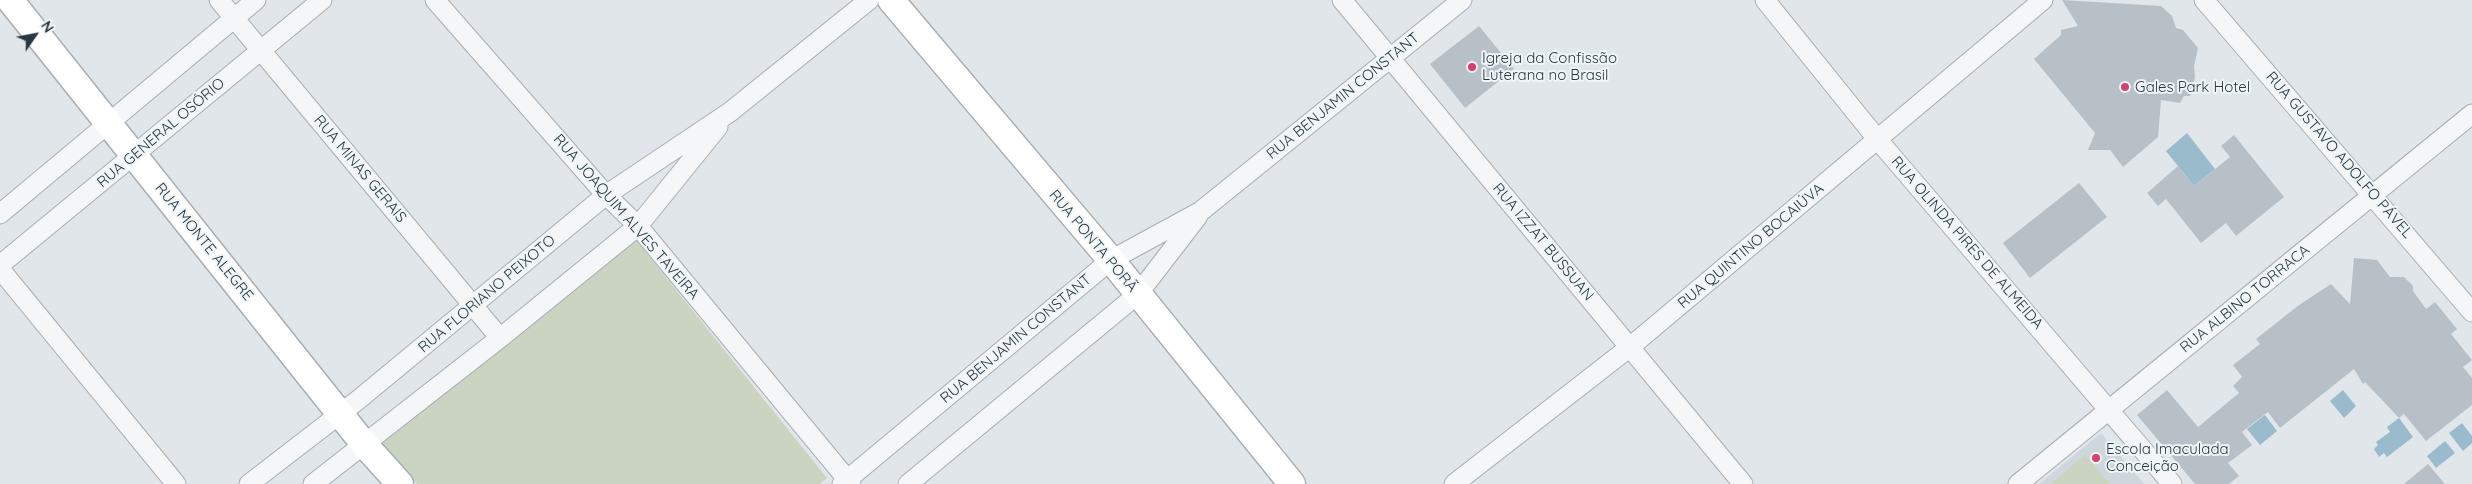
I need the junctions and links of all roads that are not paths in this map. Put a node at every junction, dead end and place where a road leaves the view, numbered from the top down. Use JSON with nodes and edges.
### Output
{"nodes":[{"id":1,"x":10,"y":0,"type":"edge"},
{"id":2,"x":219,"y":0,"type":"edge"},
{"id":3,"x":256,"y":0,"type":"edge"},
{"id":4,"x":322,"y":0,"type":"edge"},
{"id":5,"x":435,"y":0,"type":"edge"},
{"id":6,"x":868,"y":0,"type":"edge"},
{"id":7,"x":891,"y":0,"type":"edge"},
{"id":8,"x":1342,"y":0,"type":"edge"},
{"id":9,"x":1462,"y":0,"type":"edge"},
{"id":10,"x":1765,"y":0,"type":"edge"},
{"id":11,"x":2042,"y":0,"type":"edge"},
{"id":12,"x":2204,"y":0,"type":"edge"},
{"id":13,"x":234,"y":18,"type":"junction"},
{"id":14,"x":262,"y":50,"type":"junction"},
{"id":15,"x":1391,"y":58,"type":"junction"},
{"id":16,"x":730,"y":112,"type":"junction"},
{"id":17,"x":2472,"y":114,"type":"edge"},
{"id":18,"x":109,"y":125,"type":"junction"},
{"id":19,"x":1878,"y":140,"type":"junction"},
{"id":20,"x":135,"y":155,"type":"junction"},
{"id":21,"x":606,"y":195,"type":"junction"},
{"id":22,"x":2373,"y":195,"type":"junction"},
{"id":23,"x":1201,"y":211,"type":"junction"},
{"id":24,"x":0,"y":214,"type":"edge"},
{"id":25,"x":638,"y":226,"type":"junction"},
{"id":26,"x":1111,"y":260,"type":"junction"},
{"id":27,"x":0,"y":267,"type":"edge"},
{"id":28,"x":1138,"y":294,"type":"junction"},
{"id":29,"x":474,"y":306,"type":"junction"},
{"id":30,"x":2472,"y":312,"type":"edge"},
{"id":31,"x":500,"y":338,"type":"junction"},
{"id":32,"x":1630,"y":346,"type":"junction"},
{"id":33,"x":2108,"y":409,"type":"junction"},
{"id":34,"x":341,"y":413,"type":"junction"},
{"id":35,"x":364,"y":444,"type":"junction"},
{"id":36,"x":847,"y":483,"type":"edge"},
{"id":37,"x":176,"y":484,"type":"edge"},
{"id":38,"x":249,"y":484,"type":"edge"},
{"id":39,"x":313,"y":484,"type":"edge"},
{"id":40,"x":400,"y":484,"type":"edge"},
{"id":41,"x":908,"y":484,"type":"edge"},
{"id":42,"x":1292,"y":484,"type":"edge"},
{"id":43,"x":1454,"y":484,"type":"edge"},
{"id":44,"x":1743,"y":484,"type":"edge"},
{"id":45,"x":2018,"y":484,"type":"edge"},
{"id":46,"x":2172,"y":484,"type":"edge"}],
"edges":[{"from":1,"to":18,"type":"street","name":"RUA MONTE ALEGRE"},
{"from":2,"to":13,"type":"street","name":"RUA MINAS GERAIS"},
{"from":3,"to":13,"type":"street"},
{"from":4,"to":14,"type":"street","name":"RUA GENERAL OSÓRIO"},
{"from":5,"to":21,"type":"street","name":"RUA JOAQUIM ALVES TAVEIRA"},
{"from":6,"to":16,"type":"street","name":"RUA FLORIANO PEIXOTO"},
{"from":7,"to":26,"type":"street","name":"RUA PONTA PORÃ"},
{"from":8,"to":15,"type":"street","name":"RUA IZZAT BUSSUAN"},
{"from":9,"to":15,"type":"street","name":"RUA BENJAMIN CONSTANT"},
{"from":10,"to":19,"type":"street","name":"RUA OLINDA PIRES DE ALMEIDA"},
{"from":11,"to":19,"type":"street","name":"RUA QUINTINO BOCAIÚVA"},
{"from":12,"to":22,"type":"street","name":"RUA GUSTAVO ADOLFO PÁVEL"},
{"from":13,"to":14,"type":"street","name":"RUA MINAS GERAIS"},
{"from":13,"to":18,"type":"street"},
{"from":14,"to":20,"type":"street","name":"RUA GENERAL OSÓRIO"},
{"from":14,"to":29,"type":"street","name":"RUA MINAS GERAIS"},
{"from":15,"to":23,"type":"street","name":"RUA BENJAMIN CONSTANT"},
{"from":15,"to":32,"type":"street","name":"RUA IZZAT BUSSUAN"},
{"from":16,"to":21,"type":"street","name":"RUA FLORIANO PEIXOTO"},
{"from":16,"to":25,"type":"street","name":"RUA FLORIANO PEIXOTO"},
{"from":17,"to":22,"type":"street","name":"RUA ALBINO TORRACA"},
{"from":18,"to":20,"type":"street","name":"RUA MONTE ALEGRE"},
{"from":18,"to":24,"type":"street"},
{"from":19,"to":32,"type":"street","name":"RUA QUINTINO BOCAIÚVA"},
{"from":19,"to":33,"type":"street","name":"RUA OLINDA PIRES DE ALMEIDA"},
{"from":20,"to":27,"type":"street","name":"RUA GENERAL OSÓRIO"},
{"from":20,"to":34,"type":"street","name":"RUA MONTE ALEGRE"},
{"from":21,"to":25,"type":"street","name":"RUA JOAQUIM ALVES TAVEIRA"},
{"from":21,"to":29,"type":"street","name":"RUA FLORIANO PEIXOTO"},
{"from":22,"to":30,"type":"street","name":"RUA GUSTAVO ADOLFO PÁVEL"},
{"from":22,"to":33,"type":"street","name":"RUA ALBINO TORRACA"},
{"from":23,"to":26,"type":"street","name":"RUA BENJAMIN CONSTANT"},
{"from":23,"to":28,"type":"street","name":"RUA BENJAMIN CONSTANT"},
{"from":25,"to":31,"type":"street","name":"RUA FLORIANO PEIXOTO"},
{"from":25,"to":36,"type":"street","name":"RUA JOAQUIM ALVES TAVEIRA"},
{"from":26,"to":28,"type":"street","name":"RUA PONTA PORÃ"},
{"from":26,"to":36,"type":"street","name":"RUA BENJAMIN CONSTANT"},
{"from":27,"to":37,"type":"street"},
{"from":28,"to":41,"type":"street","name":"RUA BENJAMIN CONSTANT"},
{"from":28,"to":42,"type":"street","name":"RUA PONTA PORÃ"},
{"from":29,"to":31,"type":"street","name":"RUA MINAS GERAIS"},
{"from":29,"to":34,"type":"street","name":"RUA FLORIANO PEIXOTO"},
{"from":31,"to":35,"type":"street","name":"RUA FLORIANO PEIXOTO"},
{"from":32,"to":43,"type":"street","name":"RUA QUINTINO BOCAIÚVA"},
{"from":32,"to":44,"type":"street","name":"RUA IZZAT BUSSUAN"},
{"from":33,"to":45,"type":"street","name":"RUA ALBINO TORRACA"},
{"from":33,"to":46,"type":"street","name":"RUA OLINDA PIRES DE ALMEIDA"},
{"from":34,"to":35,"type":"street","name":"RUA MONTE ALEGRE"},
{"from":34,"to":38,"type":"street","name":"RUA FLORIANO PEIXOTO"},
{"from":35,"to":39,"type":"street","name":"RUA FLORIANO PEIXOTO"},
{"from":35,"to":40,"type":"street","name":"RUA MONTE ALEGRE"}]}
